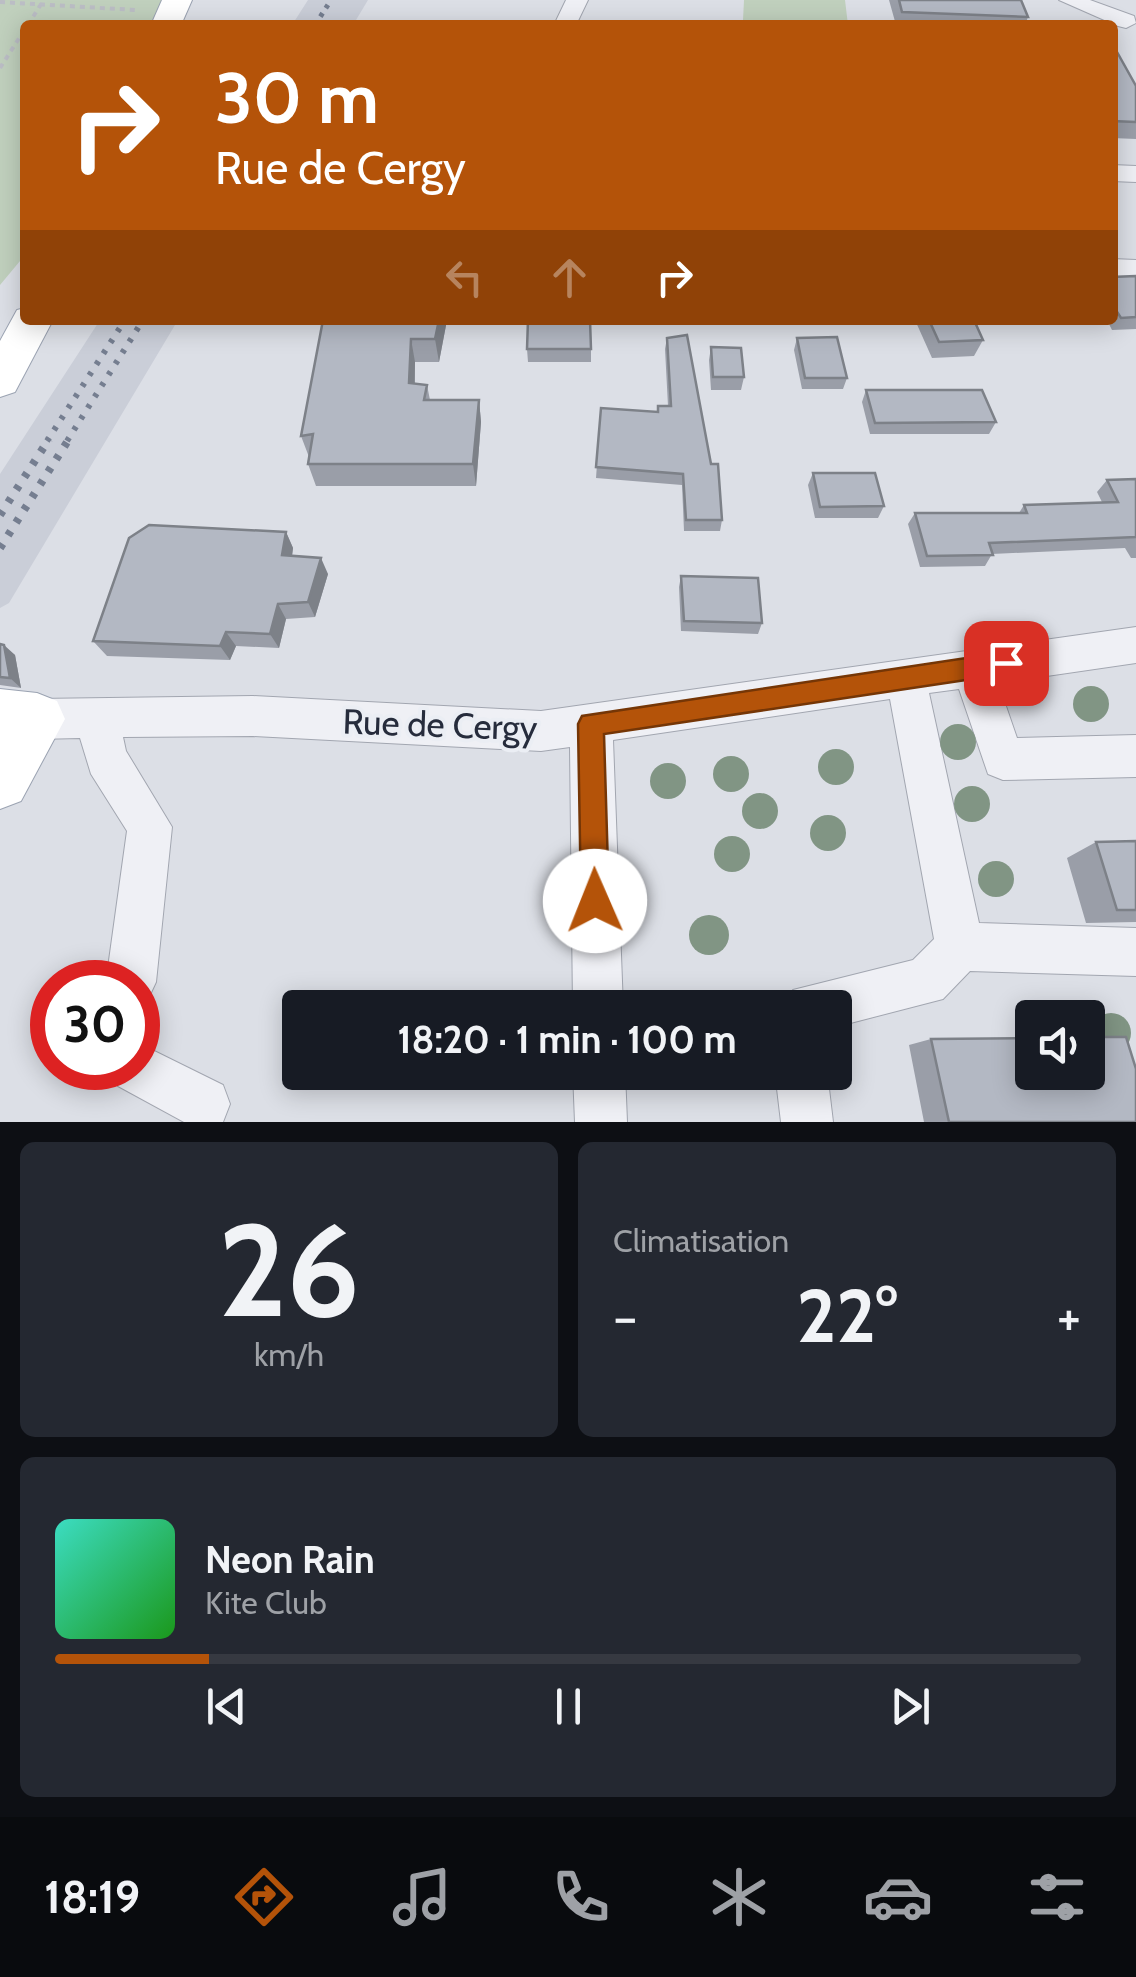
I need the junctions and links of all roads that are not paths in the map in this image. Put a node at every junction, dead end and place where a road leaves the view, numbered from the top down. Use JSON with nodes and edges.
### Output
{"nodes":[{"id":1,"x":1070,"y":0,"type":"edge"},
{"id":2,"x":1113,"y":0,"type":"edge"},
{"id":3,"x":1112,"y":20,"type":"edge"},
{"id":4,"x":1131,"y":29,"type":"edge"},
{"id":5,"x":20,"y":306,"type":"edge"},
{"id":6,"x":10,"y":342,"type":"edge"},
{"id":7,"x":1136,"y":645,"type":"edge"},
{"id":8,"x":974,"y":668,"type":"junction"},
{"id":9,"x":902,"y":679,"type":"junction"},
{"id":10,"x":19,"y":717,"type":"edge"},
{"id":11,"x":98,"y":720,"type":"junction"},
{"id":12,"x":591,"y":724,"type":"junction"},
{"id":13,"x":1136,"y":756,"type":"edge"},
{"id":14,"x":0,"y":781,"type":"edge"},
{"id":15,"x":960,"y":948,"type":"junction"},
{"id":16,"x":1136,"y":952,"type":"edge"},
{"id":17,"x":134,"y":960,"type":"edge"},
{"id":18,"x":598,"y":990,"type":"edge"},
{"id":19,"x":852,"y":999,"type":"edge"},
{"id":20,"x":160,"y":1081,"type":"edge"},
{"id":21,"x":600,"y":1090,"type":"edge"},
{"id":22,"x":803,"y":1090,"type":"edge"},
{"id":23,"x":204,"y":1104,"type":"dead end"},
{"id":24,"x":600,"y":1122,"type":"edge"},
{"id":25,"x":807,"y":1122,"type":"edge"}],
"edges":[{"from":1,"to":3,"type":"street"},
{"from":2,"to":4,"type":"street"},
{"from":5,"to":6,"type":"main road"},
{"from":7,"to":8,"type":"street","name":"Rue de Cergy"},
{"from":8,"to":9,"type":"street","name":"Rue de Cergy"},
{"from":8,"to":13,"type":"street"},
{"from":9,"to":12,"type":"street","name":"Rue de Cergy"},
{"from":9,"to":15,"type":"street"},
{"from":10,"to":11,"type":"street","name":"Rue de Cergy"},
{"from":10,"to":14,"type":"main road"},
{"from":11,"to":12,"type":"street","name":"Rue de Cergy"},
{"from":11,"to":17,"type":"street"},
{"from":12,"to":18,"type":"street"},
{"from":15,"to":16,"type":"street"},
{"from":15,"to":19,"type":"street"},
{"from":20,"to":23,"type":"street"},
{"from":21,"to":24,"type":"street"},
{"from":22,"to":25,"type":"street"}]}
